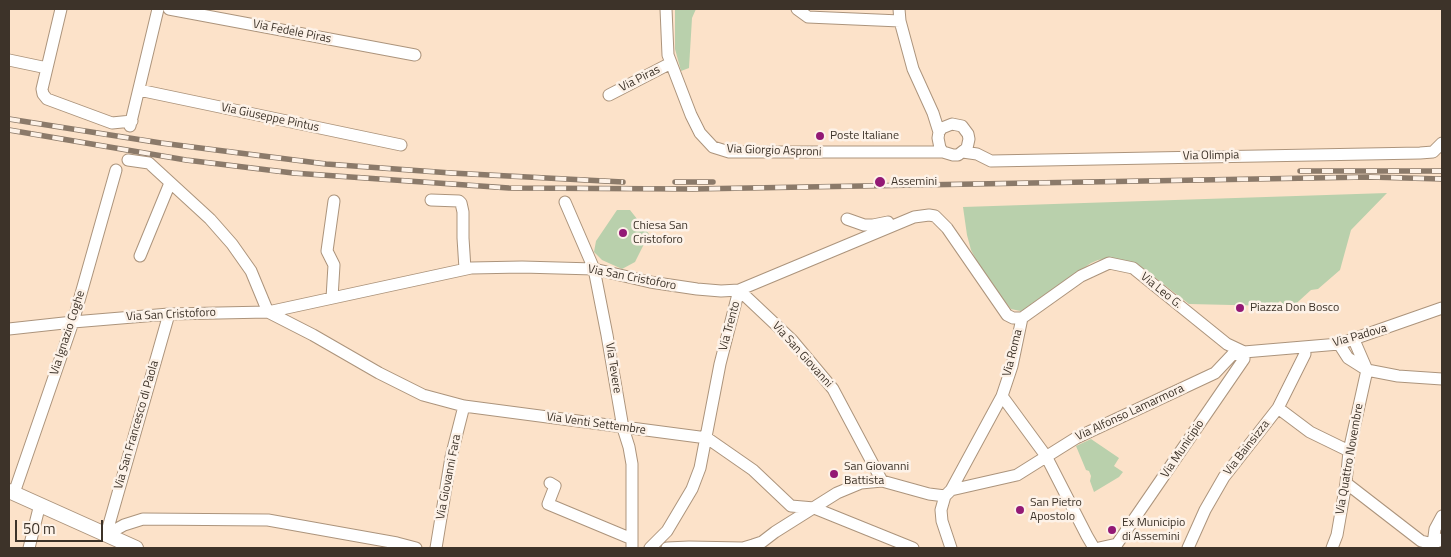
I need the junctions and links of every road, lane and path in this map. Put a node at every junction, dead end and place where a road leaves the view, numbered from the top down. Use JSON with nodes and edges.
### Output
{"nodes":[{"id":1,"x":60,"y":9,"type":"edge"},
{"id":2,"x":158,"y":9,"type":"edge"},
{"id":3,"x":169,"y":9,"type":"edge"},
{"id":4,"x":666,"y":9,"type":"edge"},
{"id":5,"x":797,"y":9,"type":"edge"},
{"id":6,"x":900,"y":15,"type":"edge"},
{"id":7,"x":415,"y":55,"type":"dead end"},
{"id":8,"x":9,"y":60,"type":"edge"},
{"id":9,"x":671,"y":63,"type":"junction"},
{"id":10,"x":47,"y":68,"type":"junction"},
{"id":11,"x":139,"y":90,"type":"junction"},
{"id":12,"x":609,"y":95,"type":"dead end"},
{"id":13,"x":933,"y":113,"type":"junction"},
{"id":14,"x":952,"y":124,"type":"junction"},
{"id":15,"x":938,"y":135,"type":"junction"},
{"id":16,"x":969,"y":138,"type":"junction"},
{"id":17,"x":1442,"y":143,"type":"edge"},
{"id":18,"x":401,"y":145,"type":"dead end"},
{"id":19,"x":924,"y":151,"type":"junction"},
{"id":20,"x":943,"y":152,"type":"junction"},
{"id":21,"x":963,"y":152,"type":"junction"},
{"id":22,"x":976,"y":154,"type":"junction"},
{"id":23,"x":128,"y":160,"type":"dead end"},
{"id":24,"x":116,"y":170,"type":"dead end"},
{"id":25,"x":170,"y":183,"type":"junction"},
{"id":26,"x":431,"y":200,"type":"dead end"},
{"id":27,"x":334,"y":201,"type":"dead end"},
{"id":28,"x":565,"y":202,"type":"dead end"},
{"id":29,"x":929,"y":215,"type":"joint"},
{"id":30,"x":914,"y":217,"type":"junction"},
{"id":31,"x":847,"y":220,"type":"dead end"},
{"id":32,"x":140,"y":256,"type":"dead end"},
{"id":33,"x":465,"y":269,"type":"junction"},
{"id":34,"x":594,"y":269,"type":"junction"},
{"id":35,"x":739,"y":290,"type":"junction"},
{"id":36,"x":332,"y":298,"type":"junction"},
{"id":37,"x":1442,"y":308,"type":"edge"},
{"id":38,"x":268,"y":312,"type":"junction"},
{"id":39,"x":169,"y":314,"type":"junction"},
{"id":40,"x":1022,"y":318,"type":"junction"},
{"id":41,"x":73,"y":322,"type":"junction"},
{"id":42,"x":9,"y":330,"type":"edge"},
{"id":43,"x":1354,"y":340,"type":"junction"},
{"id":44,"x":1339,"y":344,"type":"junction"},
{"id":45,"x":1304,"y":348,"type":"junction"},
{"id":46,"x":1244,"y":352,"type":"junction"},
{"id":47,"x":1366,"y":370,"type":"junction"},
{"id":48,"x":1215,"y":373,"type":"junction"},
{"id":49,"x":1442,"y":379,"type":"edge"},
{"id":50,"x":1227,"y":383,"type":"junction"},
{"id":51,"x":1002,"y":396,"type":"junction"},
{"id":52,"x":464,"y":406,"type":"junction"},
{"id":53,"x":1278,"y":408,"type":"junction"},
{"id":54,"x":622,"y":428,"type":"junction"},
{"id":55,"x":706,"y":438,"type":"junction"},
{"id":56,"x":1349,"y":451,"type":"junction"},
{"id":57,"x":1046,"y":456,"type":"junction"},
{"id":58,"x":882,"y":481,"type":"junction"},
{"id":59,"x":550,"y":483,"type":"dead end"},
{"id":60,"x":1346,"y":483,"type":"junction"},
{"id":61,"x":11,"y":492,"type":"edge"},
{"id":62,"x":948,"y":493,"type":"junction"},
{"id":63,"x":40,"y":504,"type":"junction"},
{"id":64,"x":814,"y":508,"type":"junction"},
{"id":65,"x":1442,"y":516,"type":"edge"},
{"id":66,"x":106,"y":535,"type":"junction"},
{"id":67,"x":1438,"y":542,"type":"edge"},
{"id":68,"x":632,"y":544,"type":"edge"},
{"id":69,"x":1121,"y":546,"type":"edge"},
{"id":70,"x":29,"y":548,"type":"edge"},
{"id":71,"x":136,"y":548,"type":"edge"},
{"id":72,"x":416,"y":548,"type":"edge"},
{"id":73,"x":436,"y":548,"type":"edge"},
{"id":74,"x":650,"y":548,"type":"edge"},
{"id":75,"x":667,"y":548,"type":"edge"},
{"id":76,"x":913,"y":548,"type":"edge"},
{"id":77,"x":951,"y":548,"type":"edge"},
{"id":78,"x":1094,"y":548,"type":"edge"},
{"id":79,"x":1099,"y":548,"type":"edge"},
{"id":80,"x":1188,"y":548,"type":"edge"},
{"id":81,"x":1332,"y":548,"type":"edge"}],
"edges":[{"from":1,"to":10,"type":"street"},
{"from":2,"to":11,"type":"street"},
{"from":3,"to":7,"type":"street","name":"Via Fedele Piras"},
{"from":4,"to":9,"type":"street","name":"Via Giorgio Asproni"},
{"from":5,"to":6,"type":"street"},
{"from":6,"to":13,"type":"street"},
{"from":8,"to":10,"type":"street"},
{"from":9,"to":12,"type":"street","name":"Via Piras"},
{"from":9,"to":19,"type":"street","name":"Via Giorgio Asproni"},
{"from":10,"to":11,"type":"street"},
{"from":11,"to":18,"type":"street","name":"Via Giuseppe Pintus"},
{"from":13,"to":14,"type":"street"},
{"from":13,"to":15,"type":"street"},
{"from":14,"to":15,"type":"street"},
{"from":14,"to":16,"type":"street"},
{"from":15,"to":19,"type":"street"},
{"from":15,"to":20,"type":"street"},
{"from":16,"to":21,"type":"street"},
{"from":16,"to":22,"type":"street"},
{"from":17,"to":22,"type":"street","name":"Via Olimpia"},
{"from":19,"to":20,"type":"street","name":"Via Giorgio Asproni"},
{"from":20,"to":21,"type":"street"},
{"from":21,"to":22,"type":"street","name":"Via Olimpia"},
{"from":23,"to":25,"type":"street"},
{"from":24,"to":41,"type":"street","name":"Via Ignazio Coghe"},
{"from":25,"to":32,"type":"street"},
{"from":25,"to":38,"type":"street"},
{"from":26,"to":33,"type":"street"},
{"from":27,"to":36,"type":"street"},
{"from":28,"to":34,"type":"street","name":"Via Tevere"},
{"from":29,"to":30,"type":"street","name":"Via Trento"},
{"from":29,"to":40,"type":"street","name":"Via Roma"},
{"from":30,"to":31,"type":"street"},
{"from":30,"to":35,"type":"street","name":"Via Trento"},
{"from":33,"to":34,"type":"street","name":"Via San Cristoforo"},
{"from":33,"to":36,"type":"street","name":"Via San Cristoforo"},
{"from":34,"to":35,"type":"street","name":"Via San Cristoforo"},
{"from":34,"to":54,"type":"street","name":"Via Tevere"},
{"from":35,"to":55,"type":"street","name":"Via Trento"},
{"from":35,"to":58,"type":"street","name":"Via San Giovanni"},
{"from":36,"to":38,"type":"street","name":"Via San Cristoforo"},
{"from":37,"to":43,"type":"street","name":"Via Padova"},
{"from":38,"to":39,"type":"street","name":"Via San Cristoforo"},
{"from":38,"to":52,"type":"street","name":"Via Venti Settembre"},
{"from":39,"to":41,"type":"street","name":"Via San Cristoforo"},
{"from":39,"to":66,"type":"street","name":"Via San Francesco di Paola"},
{"from":40,"to":46,"type":"street","name":"Via Leo G."},
{"from":40,"to":51,"type":"street","name":"Via Roma"},
{"from":41,"to":42,"type":"street","name":"Via San Cristoforo"},
{"from":41,"to":61,"type":"street","name":"Via Ignazio Coghe"},
{"from":43,"to":44,"type":"street","name":"Via Padova"},
{"from":43,"to":47,"type":"street"},
{"from":44,"to":45,"type":"street","name":"Via Padova"},
{"from":44,"to":47,"type":"street"},
{"from":45,"to":46,"type":"street","name":"Via Padova"},
{"from":45,"to":53,"type":"street","name":"Via Bainsizza"},
{"from":46,"to":48,"type":"street","name":"Via Alfonso Lamarmora"},
{"from":46,"to":50,"type":"street","name":"Via Municipio"},
{"from":47,"to":49,"type":"street"},
{"from":47,"to":56,"type":"street","name":"Via Quattro Novembre"},
{"from":48,"to":50,"type":"street"},
{"from":48,"to":57,"type":"street","name":"Via Alfonso Lamarmora"},
{"from":50,"to":69,"type":"street","name":"Via Municipio"},
{"from":51,"to":57,"type":"street"},
{"from":51,"to":62,"type":"street","name":"Via Roma"},
{"from":52,"to":54,"type":"street","name":"Via Venti Settembre"},
{"from":52,"to":73,"type":"street","name":"Via Giovanni Fara"},
{"from":53,"to":56,"type":"street"},
{"from":53,"to":80,"type":"street","name":"Via Bainsizza"},
{"from":54,"to":55,"type":"street","name":"Via Venti Settembre"},
{"from":54,"to":68,"type":"street","name":"Via Tevere"},
{"from":55,"to":64,"type":"street","name":"Via Venti Settembre"},
{"from":55,"to":74,"type":"street","name":"Via Trento"},
{"from":56,"to":60,"type":"street","name":"Via Quattro Novembre"},
{"from":57,"to":62,"type":"street","name":"Via Alfonso Lamarmora"},
{"from":57,"to":78,"type":"street"},
{"from":58,"to":62,"type":"street"},
{"from":58,"to":64,"type":"street"},
{"from":59,"to":68,"type":"street","name":"Via Tevere"},
{"from":60,"to":67,"type":"street"},
{"from":60,"to":81,"type":"street","name":"Via Quattro Novembre"},
{"from":61,"to":63,"type":"main road"},
{"from":62,"to":77,"type":"street"},
{"from":63,"to":66,"type":"main road"},
{"from":63,"to":70,"type":"street"},
{"from":64,"to":75,"type":"street"},
{"from":64,"to":76,"type":"street","name":"Via Venti Settembre"},
{"from":65,"to":67,"type":"street"},
{"from":66,"to":71,"type":"main road"},
{"from":66,"to":72,"type":"street"},
{"from":69,"to":79,"type":"street"}]}
